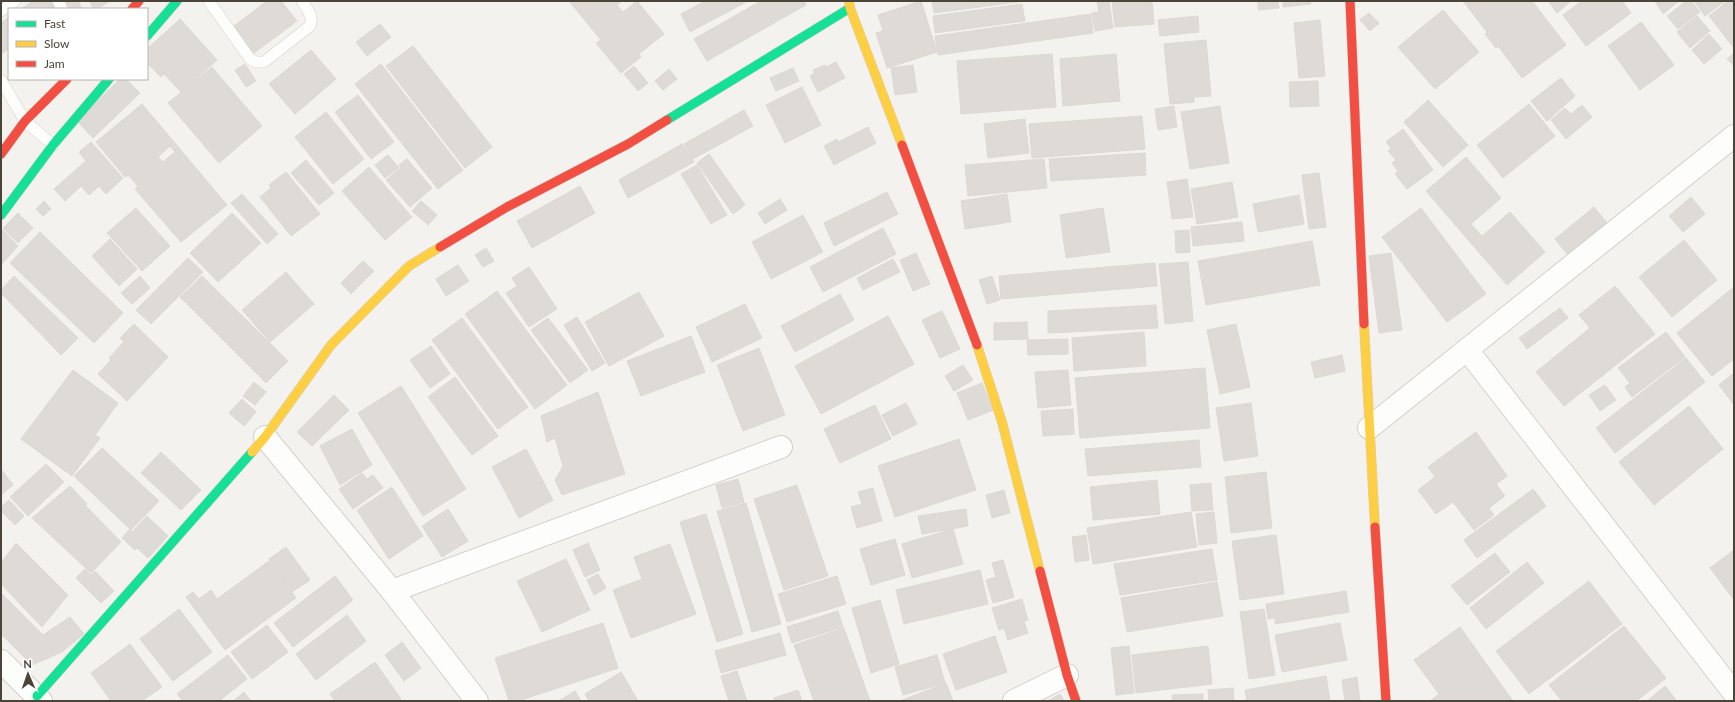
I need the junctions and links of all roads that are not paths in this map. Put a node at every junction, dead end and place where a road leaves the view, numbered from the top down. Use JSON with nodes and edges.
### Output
{"nodes":[{"id":1,"x":15,"y":1,"type":"edge"},
{"id":2,"x":177,"y":1,"type":"edge"},
{"id":3,"x":209,"y":1,"type":"edge"},
{"id":4,"x":302,"y":1,"type":"edge"},
{"id":5,"x":1350,"y":1,"type":"edge"},
{"id":6,"x":850,"y":4,"type":"edge"},
{"id":7,"x":1,"y":11,"type":"edge"},
{"id":8,"x":148,"y":35,"type":"edge"},
{"id":9,"x":1,"y":80,"type":"edge"},
{"id":10,"x":66,"y":80,"type":"edge"},
{"id":11,"x":108,"y":80,"type":"edge"},
{"id":12,"x":25,"y":121,"type":"junction"},
{"id":13,"x":1732,"y":140,"type":"edge"},
{"id":14,"x":53,"y":145,"type":"junction"},
{"id":15,"x":1,"y":154,"type":"edge"},
{"id":16,"x":1,"y":215,"type":"edge"},
{"id":17,"x":1468,"y":351,"type":"junction"},
{"id":18,"x":1369,"y":428,"type":"junction"},
{"id":19,"x":265,"y":438,"type":"junction"},
{"id":20,"x":781,"y":447,"type":"dead end"},
{"id":21,"x":392,"y":592,"type":"junction"},
{"id":22,"x":1,"y":661,"type":"edge"},
{"id":23,"x":1067,"y":675,"type":"junction"},
{"id":24,"x":1734,"y":694,"type":"edge"},
{"id":25,"x":39,"y":699,"type":"edge"},
{"id":26,"x":477,"y":701,"type":"edge"},
{"id":27,"x":1014,"y":701,"type":"edge"},
{"id":28,"x":1076,"y":701,"type":"edge"},
{"id":29,"x":1386,"y":701,"type":"edge"}],
"edges":[{"from":1,"to":7,"type":"lane"},
{"from":2,"to":8,"type":"street"},
{"from":3,"to":4,"type":"lane"},
{"from":5,"to":18,"type":"street"},
{"from":6,"to":19,"type":"street"},
{"from":6,"to":23,"type":"street"},
{"from":9,"to":12,"type":"lane"},
{"from":10,"to":12,"type":"street"},
{"from":11,"to":14,"type":"street"},
{"from":12,"to":14,"type":"lane"},
{"from":12,"to":15,"type":"street"},
{"from":13,"to":17,"type":"street"},
{"from":14,"to":16,"type":"street"},
{"from":17,"to":18,"type":"street"},
{"from":17,"to":24,"type":"street"},
{"from":18,"to":29,"type":"street"},
{"from":19,"to":21,"type":"street"},
{"from":19,"to":25,"type":"street"},
{"from":20,"to":21,"type":"street"},
{"from":21,"to":26,"type":"street"},
{"from":22,"to":25,"type":"street"},
{"from":23,"to":27,"type":"street"},
{"from":23,"to":28,"type":"street"}]}
